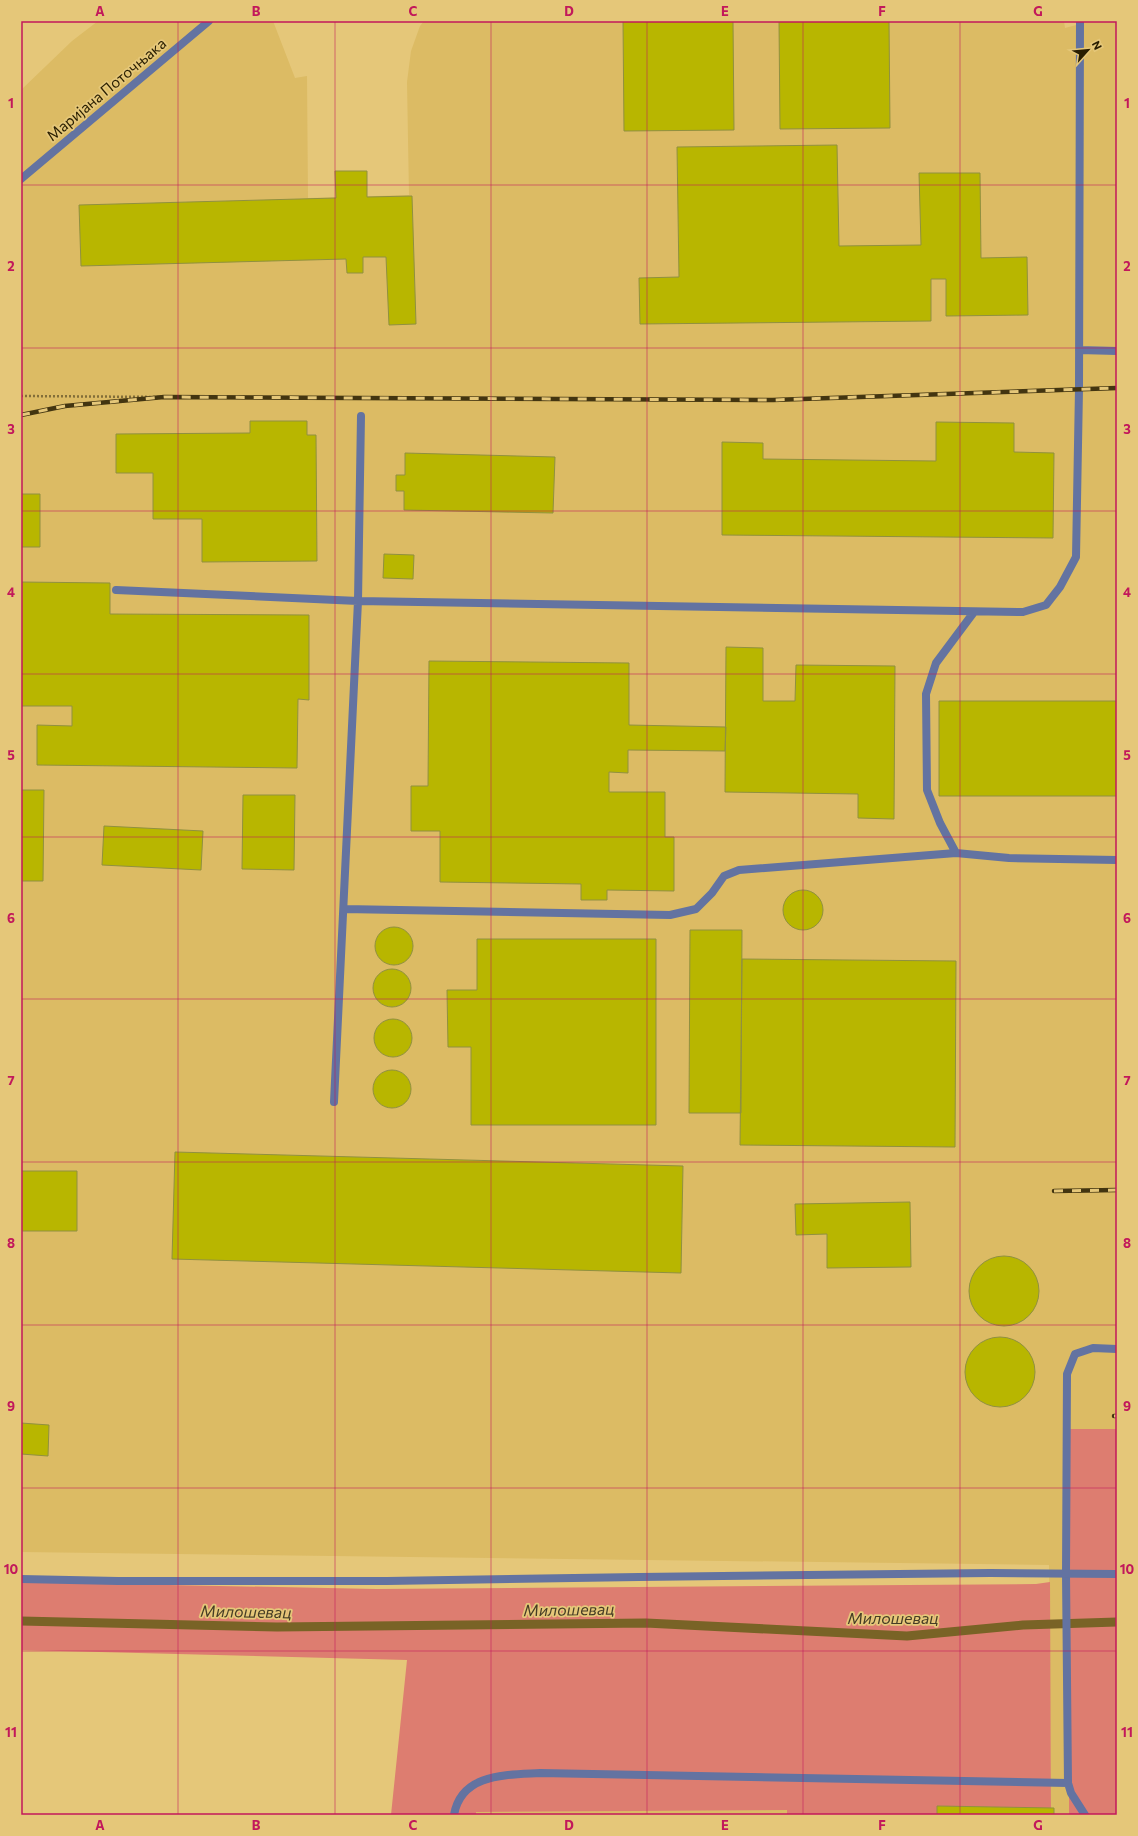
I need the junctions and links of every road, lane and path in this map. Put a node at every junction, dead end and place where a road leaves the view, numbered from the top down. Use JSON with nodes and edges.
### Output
{"nodes":[{"id":1,"x":209,"y":21,"type":"edge"},
{"id":2,"x":1080,"y":21,"type":"edge"},
{"id":3,"x":21,"y":179,"type":"edge"},
{"id":4,"x":1079,"y":350,"type":"junction"},
{"id":5,"x":1117,"y":351,"type":"edge"},
{"id":6,"x":21,"y":396,"type":"edge"},
{"id":7,"x":164,"y":397,"type":"dead end"},
{"id":8,"x":361,"y":416,"type":"dead end"},
{"id":9,"x":116,"y":590,"type":"dead end"},
{"id":10,"x":358,"y":601,"type":"junction"},
{"id":11,"x":974,"y":612,"type":"junction"},
{"id":12,"x":956,"y":852,"type":"junction"},
{"id":13,"x":1117,"y":860,"type":"edge"},
{"id":14,"x":344,"y":909,"type":"junction"},
{"id":15,"x":334,"y":1102,"type":"dead end"},
{"id":16,"x":1117,"y":1349,"type":"edge"},
{"id":17,"x":1066,"y":1574,"type":"junction"},
{"id":18,"x":1117,"y":1574,"type":"edge"},
{"id":19,"x":21,"y":1580,"type":"edge"},
{"id":20,"x":1068,"y":1783,"type":"junction"},
{"id":21,"x":454,"y":1815,"type":"edge"},
{"id":22,"x":1085,"y":1815,"type":"edge"}],
"edges":[{"from":1,"to":3,"type":"street","name":"Маријана Поточњака"},
{"from":2,"to":4,"type":"street"},
{"from":4,"to":5,"type":"street"},
{"from":4,"to":11,"type":"street"},
{"from":6,"to":7,"type":"path"},
{"from":8,"to":10,"type":"street"},
{"from":9,"to":10,"type":"street"},
{"from":10,"to":11,"type":"street"},
{"from":10,"to":14,"type":"street"},
{"from":11,"to":12,"type":"street"},
{"from":12,"to":13,"type":"street"},
{"from":12,"to":14,"type":"street"},
{"from":14,"to":15,"type":"street"},
{"from":16,"to":17,"type":"street"},
{"from":17,"to":18,"type":"street"},
{"from":17,"to":19,"type":"street"},
{"from":17,"to":20,"type":"street"},
{"from":20,"to":21,"type":"street"},
{"from":20,"to":22,"type":"street"}]}
